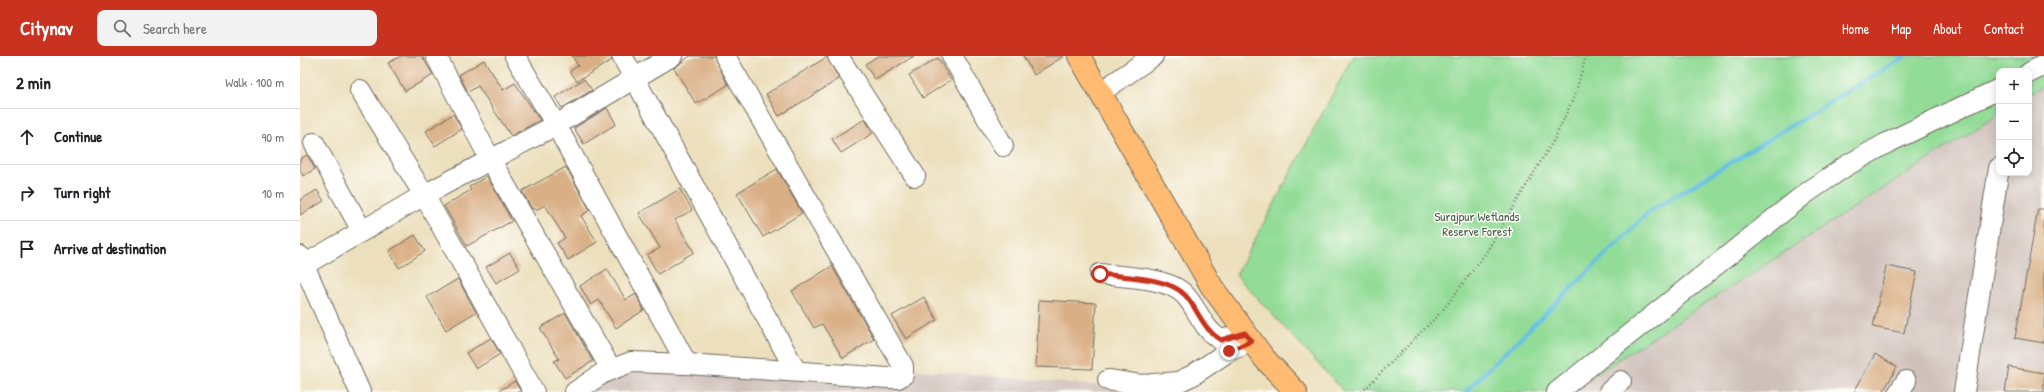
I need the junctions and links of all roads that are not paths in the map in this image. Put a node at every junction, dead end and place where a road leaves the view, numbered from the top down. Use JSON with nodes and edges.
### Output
{"nodes":[{"id":1,"x":436,"y":56,"type":"edge"},
{"id":2,"x":515,"y":56,"type":"edge"},
{"id":3,"x":622,"y":56,"type":"edge"},
{"id":4,"x":672,"y":56,"type":"edge"},
{"id":5,"x":725,"y":56,"type":"edge"},
{"id":6,"x":838,"y":56,"type":"edge"},
{"id":7,"x":952,"y":56,"type":"edge"},
{"id":8,"x":1079,"y":56,"type":"edge"},
{"id":9,"x":1153,"y":56,"type":"edge"},
{"id":10,"x":2044,"y":65,"type":"edge"},
{"id":11,"x":2032,"y":71,"type":"edge"},
{"id":12,"x":635,"y":80,"type":"junction"},
{"id":13,"x":360,"y":90,"type":"dead end"},
{"id":14,"x":1996,"y":90,"type":"edge"},
{"id":15,"x":1101,"y":92,"type":"junction"},
{"id":16,"x":556,"y":125,"type":"junction"},
{"id":17,"x":314,"y":143,"type":"dead end"},
{"id":18,"x":1003,"y":146,"type":"dead end"},
{"id":19,"x":490,"y":159,"type":"junction"},
{"id":20,"x":915,"y":176,"type":"dead end"},
{"id":21,"x":1998,"y":176,"type":"edge"},
{"id":22,"x":424,"y":195,"type":"junction"},
{"id":23,"x":362,"y":231,"type":"junction"},
{"id":24,"x":302,"y":261,"type":"edge"},
{"id":25,"x":1100,"y":274,"type":"dead end"},
{"id":26,"x":1248,"y":337,"type":"junction"},
{"id":27,"x":687,"y":364,"type":"junction"},
{"id":28,"x":611,"y":369,"type":"junction"},
{"id":29,"x":796,"y":371,"type":"junction"},
{"id":30,"x":1108,"y":380,"type":"dead end"},
{"id":31,"x":360,"y":392,"type":"edge"},
{"id":32,"x":534,"y":392,"type":"edge"},
{"id":33,"x":575,"y":392,"type":"edge"},
{"id":34,"x":1296,"y":392,"type":"edge"},
{"id":35,"x":1557,"y":392,"type":"edge"},
{"id":36,"x":1964,"y":392,"type":"edge"}],
"edges":[{"from":1,"to":19,"type":"street"},
{"from":2,"to":16,"type":"street"},
{"from":3,"to":12,"type":"street"},
{"from":4,"to":12,"type":"street"},
{"from":5,"to":29,"type":"street"},
{"from":6,"to":20,"type":"street"},
{"from":7,"to":18,"type":"street"},
{"from":8,"to":15,"type":"main road"},
{"from":9,"to":15,"type":"street"},
{"from":10,"to":11,"type":"street"},
{"from":12,"to":16,"type":"street"},
{"from":12,"to":29,"type":"street"},
{"from":13,"to":22,"type":"street"},
{"from":14,"to":35,"type":"street"},
{"from":15,"to":26,"type":"main road"},
{"from":16,"to":19,"type":"street"},
{"from":16,"to":27,"type":"street"},
{"from":17,"to":23,"type":"street"},
{"from":19,"to":22,"type":"street"},
{"from":19,"to":28,"type":"street"},
{"from":21,"to":36,"type":"street"},
{"from":22,"to":23,"type":"street"},
{"from":22,"to":32,"type":"street"},
{"from":23,"to":24,"type":"street"},
{"from":24,"to":31,"type":"street"},
{"from":25,"to":26,"type":"street"},
{"from":26,"to":30,"type":"street"},
{"from":26,"to":34,"type":"main road"},
{"from":27,"to":28,"type":"street"},
{"from":27,"to":29,"type":"street"},
{"from":28,"to":33,"type":"street"}]}
